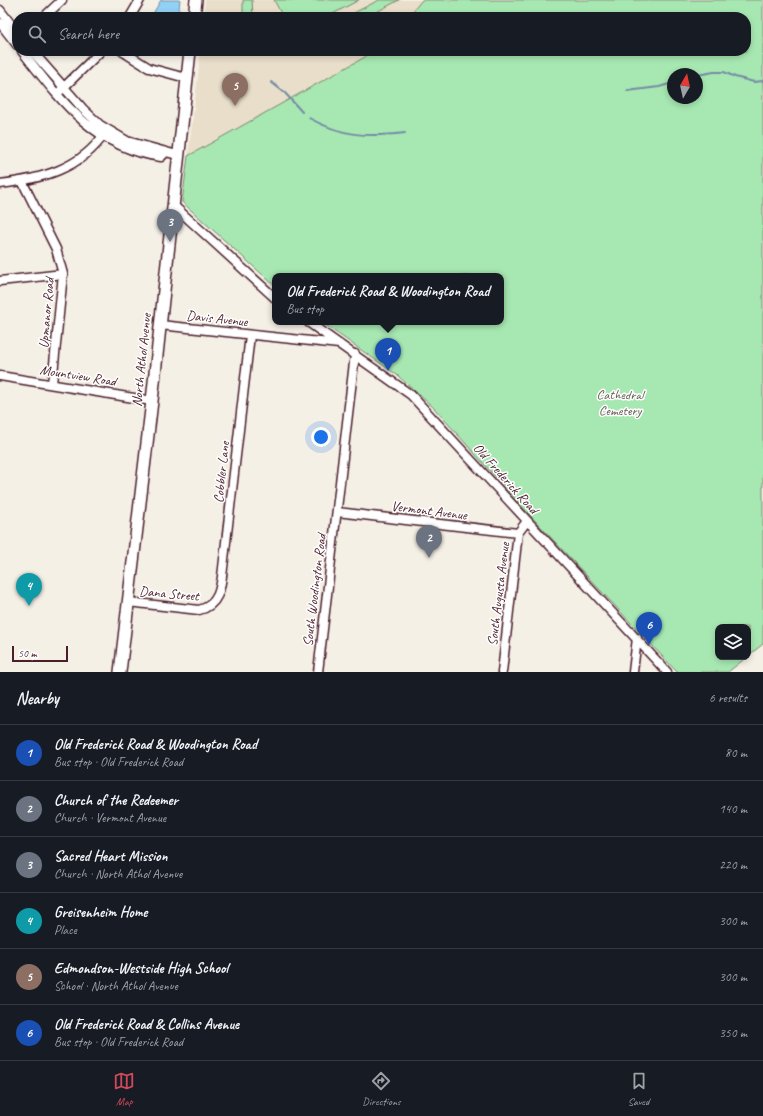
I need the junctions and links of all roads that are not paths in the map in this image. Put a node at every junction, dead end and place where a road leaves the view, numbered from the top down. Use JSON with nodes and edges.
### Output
{"nodes":[{"id":1,"x":62,"y":0,"type":"edge"},
{"id":2,"x":140,"y":0,"type":"edge"},
{"id":3,"x":196,"y":0,"type":"edge"},
{"id":4,"x":0,"y":10,"type":"edge"},
{"id":5,"x":49,"y":12,"type":"edge"},
{"id":6,"x":133,"y":12,"type":"edge"},
{"id":7,"x":195,"y":12,"type":"edge"},
{"id":8,"x":0,"y":23,"type":"edge"},
{"id":9,"x":12,"y":26,"type":"edge"},
{"id":10,"x":12,"y":36,"type":"edge"},
{"id":11,"x":27,"y":56,"type":"edge"},
{"id":12,"x":36,"y":56,"type":"edge"},
{"id":13,"x":96,"y":56,"type":"edge"},
{"id":14,"x":130,"y":56,"type":"edge"},
{"id":15,"x":189,"y":56,"type":"edge"},
{"id":16,"x":186,"y":78,"type":"junction"},
{"id":17,"x":60,"y":90,"type":"junction"},
{"id":18,"x":105,"y":133,"type":"junction"},
{"id":19,"x":177,"y":155,"type":"junction"},
{"id":20,"x":22,"y":182,"type":"junction"},
{"id":21,"x":0,"y":184,"type":"edge"},
{"id":22,"x":173,"y":205,"type":"junction"},
{"id":23,"x":63,"y":274,"type":"junction"},
{"id":24,"x":0,"y":281,"type":"edge"},
{"id":25,"x":272,"y":295,"type":"edge"},
{"id":26,"x":160,"y":325,"type":"junction"},
{"id":27,"x":312,"y":325,"type":"edge"},
{"id":28,"x":250,"y":334,"type":"junction"},
{"id":29,"x":342,"y":345,"type":"junction"},
{"id":30,"x":355,"y":354,"type":"junction"},
{"id":31,"x":0,"y":376,"type":"edge"},
{"id":32,"x":52,"y":384,"type":"junction"},
{"id":33,"x":152,"y":401,"type":"junction"},
{"id":34,"x":336,"y":512,"type":"junction"},
{"id":35,"x":527,"y":521,"type":"junction"},
{"id":36,"x":518,"y":533,"type":"junction"},
{"id":37,"x":128,"y":602,"type":"junction"},
{"id":38,"x":208,"y":608,"type":"joint"},
{"id":39,"x":637,"y":638,"type":"junction"},
{"id":40,"x":120,"y":672,"type":"edge"},
{"id":41,"x":318,"y":672,"type":"edge"},
{"id":42,"x":502,"y":672,"type":"edge"},
{"id":43,"x":633,"y":672,"type":"edge"},
{"id":44,"x":667,"y":672,"type":"edge"}],
"edges":[{"from":1,"to":5,"type":"street"},
{"from":2,"to":6,"type":"street"},
{"from":3,"to":7,"type":"street"},
{"from":4,"to":9,"type":"street"},
{"from":8,"to":10,"type":"street"},
{"from":11,"to":17,"type":"street"},
{"from":12,"to":17,"type":"street"},
{"from":13,"to":17,"type":"street"},
{"from":14,"to":16,"type":"street"},
{"from":15,"to":16,"type":"street","name":"North Athol Avenue"},
{"from":16,"to":19,"type":"street","name":"North Athol Avenue"},
{"from":17,"to":18,"type":"street"},
{"from":18,"to":19,"type":"street"},
{"from":18,"to":20,"type":"street"},
{"from":19,"to":22,"type":"street","name":"North Athol Avenue"},
{"from":20,"to":21,"type":"street"},
{"from":20,"to":23,"type":"street","name":"Upmanor Road"},
{"from":22,"to":25,"type":"street"},
{"from":22,"to":26,"type":"street","name":"North Athol Avenue"},
{"from":23,"to":24,"type":"street"},
{"from":23,"to":32,"type":"street","name":"Upmanor Road"},
{"from":26,"to":28,"type":"street","name":"Davis Avenue"},
{"from":26,"to":33,"type":"street","name":"North Athol Avenue"},
{"from":27,"to":29,"type":"street","name":"Old Frederick Road"},
{"from":28,"to":29,"type":"street","name":"Davis Avenue"},
{"from":28,"to":38,"type":"street","name":"Cobbler Lane"},
{"from":29,"to":30,"type":"street","name":"Old Frederick Road"},
{"from":30,"to":34,"type":"street","name":"South Woodington Road"},
{"from":30,"to":35,"type":"street","name":"Old Frederick Road"},
{"from":31,"to":32,"type":"street","name":"Mountview Road"},
{"from":32,"to":33,"type":"street","name":"Mountview Road"},
{"from":33,"to":37,"type":"street","name":"North Athol Avenue"},
{"from":34,"to":36,"type":"street","name":"Vermont Avenue"},
{"from":34,"to":41,"type":"street","name":"South Woodington Road"},
{"from":35,"to":36,"type":"street","name":"South Augusta Avenue"},
{"from":35,"to":39,"type":"street","name":"Old Frederick Road"},
{"from":36,"to":42,"type":"street","name":"South Augusta Avenue"},
{"from":37,"to":38,"type":"street","name":"Dana Street"},
{"from":37,"to":40,"type":"street","name":"North Athol Avenue"},
{"from":39,"to":43,"type":"street"},
{"from":39,"to":44,"type":"street","name":"Old Frederick Road"}]}
